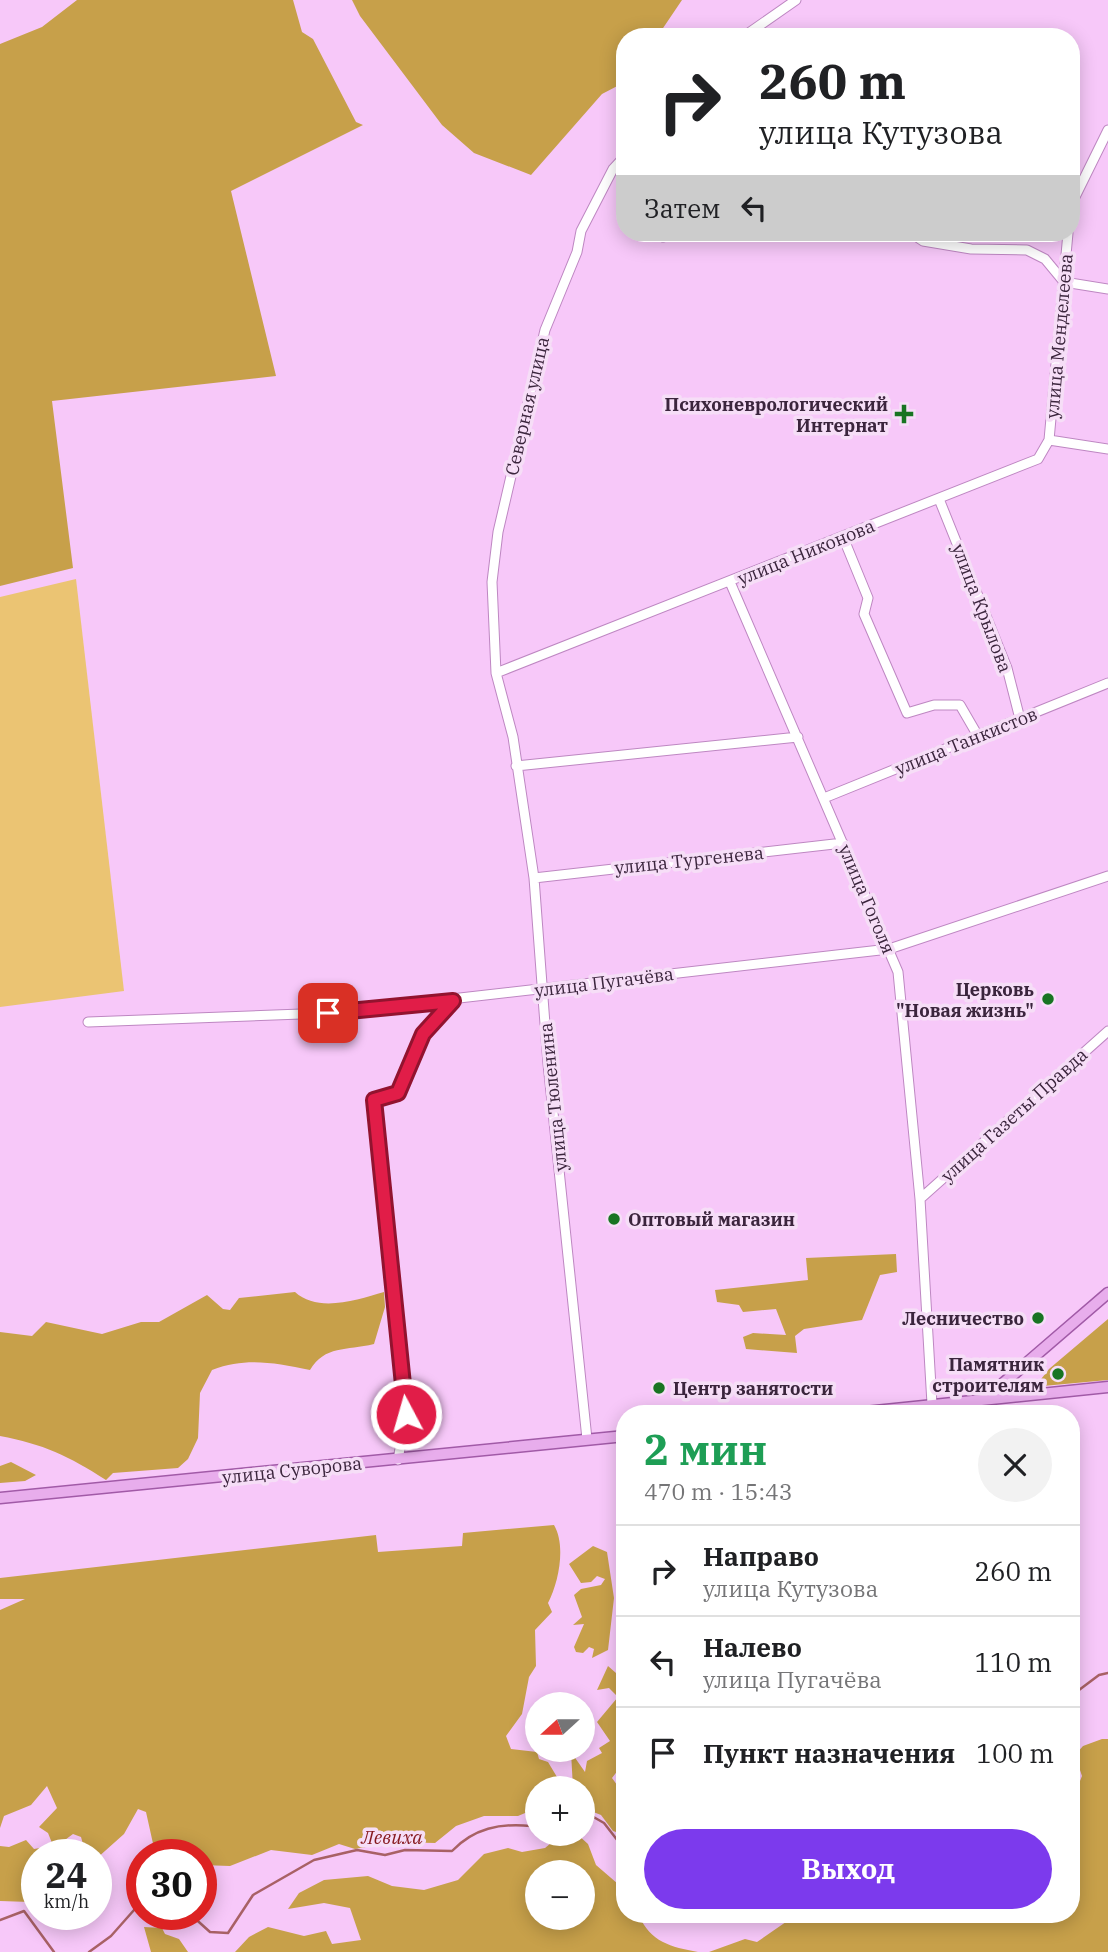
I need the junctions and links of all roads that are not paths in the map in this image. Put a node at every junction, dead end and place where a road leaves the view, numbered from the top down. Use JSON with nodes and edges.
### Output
{"nodes":[{"id":1,"x":796,"y":0,"type":"edge"},
{"id":2,"x":756,"y":28,"type":"edge"},
{"id":3,"x":1108,"y":130,"type":"edge"},
{"id":4,"x":1105,"y":145,"type":"edge"},
{"id":5,"x":616,"y":166,"type":"edge"},
{"id":6,"x":1080,"y":189,"type":"edge"},
{"id":7,"x":929,"y":242,"type":"edge"},
{"id":8,"x":1067,"y":242,"type":"edge"},
{"id":9,"x":1064,"y":282,"type":"junction"},
{"id":10,"x":1108,"y":289,"type":"edge"},
{"id":11,"x":1049,"y":440,"type":"junction"},
{"id":12,"x":1108,"y":449,"type":"edge"},
{"id":13,"x":939,"y":499,"type":"junction"},
{"id":14,"x":844,"y":537,"type":"junction"},
{"id":15,"x":730,"y":582,"type":"junction"},
{"id":16,"x":496,"y":673,"type":"junction"},
{"id":17,"x":1108,"y":683,"type":"edge"},
{"id":18,"x":1020,"y":719,"type":"junction"},
{"id":19,"x":978,"y":736,"type":"junction"},
{"id":20,"x":798,"y":737,"type":"junction"},
{"id":21,"x":516,"y":766,"type":"junction"},
{"id":22,"x":824,"y":798,"type":"junction"},
{"id":23,"x":843,"y":843,"type":"junction"},
{"id":24,"x":1108,"y":876,"type":"edge"},
{"id":25,"x":534,"y":878,"type":"junction"},
{"id":26,"x":889,"y":950,"type":"junction"},
{"id":27,"x":541,"y":988,"type":"junction"},
{"id":28,"x":453,"y":1001,"type":"junction"},
{"id":29,"x":88,"y":1022,"type":"dead end"},
{"id":30,"x":1108,"y":1031,"type":"edge"},
{"id":31,"x":920,"y":1199,"type":"junction"},
{"id":32,"x":1108,"y":1293,"type":"edge"},
{"id":33,"x":1108,"y":1387,"type":"edge"},
{"id":34,"x":998,"y":1398,"type":"junction"},
{"id":35,"x":932,"y":1404,"type":"junction"},
{"id":36,"x":923,"y":1405,"type":"edge"},
{"id":37,"x":616,"y":1437,"type":"edge"},
{"id":38,"x":587,"y":1439,"type":"junction"},
{"id":39,"x":398,"y":1460,"type":"junction"},
{"id":40,"x":0,"y":1498,"type":"edge"}],
"edges":[{"from":1,"to":2,"type":"street"},
{"from":3,"to":4,"type":"street"},
{"from":4,"to":6,"type":"street"},
{"from":5,"to":16,"type":"street","name":"Северная улица"},
{"from":7,"to":9,"type":"street"},
{"from":8,"to":9,"type":"street","name":"улица Менделеева"},
{"from":9,"to":10,"type":"street"},
{"from":9,"to":11,"type":"street","name":"улица Менделеева"},
{"from":11,"to":12,"type":"street"},
{"from":11,"to":13,"type":"street","name":"улица Никонова"},
{"from":13,"to":14,"type":"street","name":"улица Никонова"},
{"from":13,"to":18,"type":"street","name":"улица Крылова"},
{"from":14,"to":15,"type":"street","name":"улица Никонова"},
{"from":14,"to":19,"type":"street"},
{"from":15,"to":16,"type":"street","name":"улица Никонова"},
{"from":15,"to":20,"type":"street","name":"улица Гоголя"},
{"from":16,"to":21,"type":"street","name":"улица Тюленина"},
{"from":17,"to":18,"type":"street","name":"улица Танкистов"},
{"from":18,"to":19,"type":"street","name":"улица Танкистов"},
{"from":19,"to":22,"type":"street","name":"улица Танкистов"},
{"from":20,"to":21,"type":"street"},
{"from":20,"to":22,"type":"street","name":"улица Гоголя"},
{"from":21,"to":25,"type":"street","name":"улица Тюленина"},
{"from":22,"to":23,"type":"street","name":"улица Гоголя"},
{"from":23,"to":25,"type":"street","name":"улица Тургенева"},
{"from":23,"to":26,"type":"street","name":"улица Гоголя"},
{"from":24,"to":26,"type":"street","name":"улица Пугачёва"},
{"from":25,"to":27,"type":"street","name":"улица Тюленина"},
{"from":26,"to":27,"type":"street","name":"улица Пугачёва"},
{"from":26,"to":31,"type":"street","name":"улица Гоголя"},
{"from":27,"to":28,"type":"street","name":"улица Пугачёва"},
{"from":27,"to":38,"type":"street","name":"улица Тюленина"},
{"from":28,"to":29,"type":"street","name":"улица Пугачёва"},
{"from":28,"to":39,"type":"street"},
{"from":30,"to":31,"type":"street","name":"улица Газеты Правда"},
{"from":31,"to":35,"type":"street","name":"улица Гоголя"},
{"from":32,"to":34,"type":"main road"},
{"from":33,"to":34,"type":"main road"},
{"from":34,"to":35,"type":"main road"},
{"from":35,"to":36,"type":"main road"},
{"from":37,"to":38,"type":"main road","name":"улица Суворова"},
{"from":38,"to":39,"type":"main road","name":"улица Суворова"},
{"from":39,"to":40,"type":"main road","name":"улица Суворова"}]}
